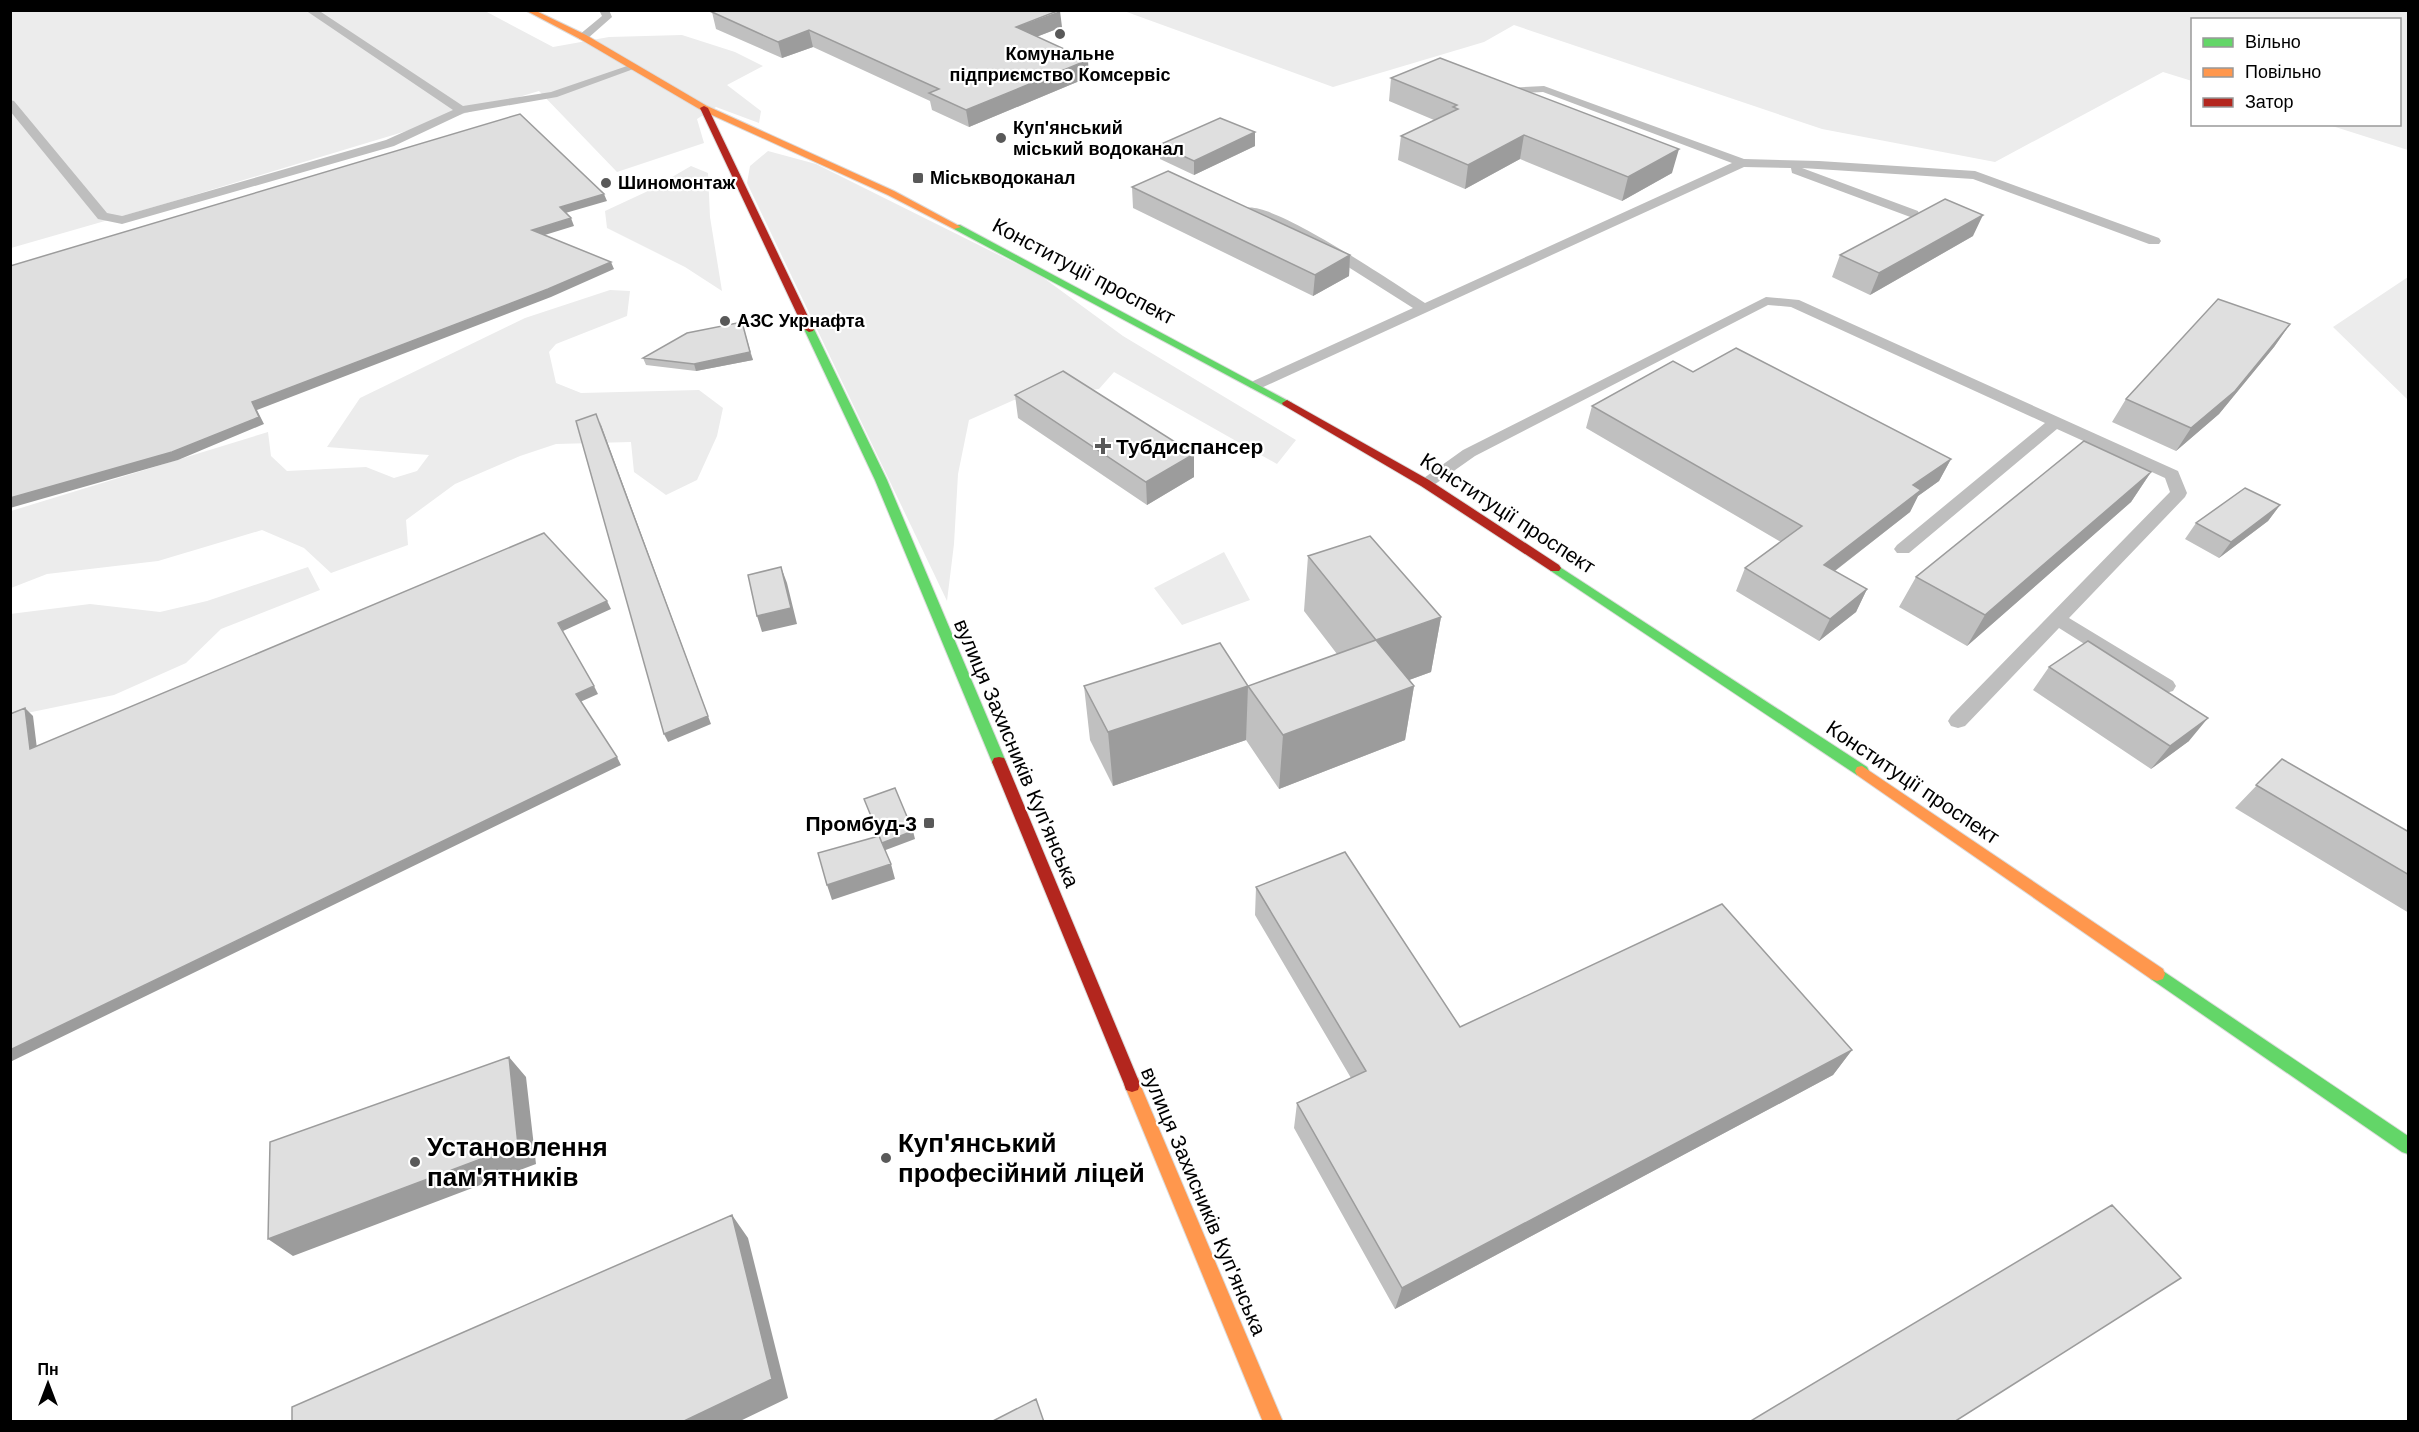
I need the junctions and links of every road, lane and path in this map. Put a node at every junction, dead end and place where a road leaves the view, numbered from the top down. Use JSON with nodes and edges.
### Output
{"nodes":[{"id":1,"x":310,"y":10,"type":"edge"},
{"id":2,"x":528,"y":10,"type":"edge"},
{"id":3,"x":604,"y":10,"type":"edge"},
{"id":4,"x":583,"y":37,"type":"junction"},
{"id":5,"x":634,"y":67,"type":"junction"},
{"id":6,"x":1506,"y":91,"type":"edge"},
{"id":7,"x":10,"y":103,"type":"edge"},
{"id":8,"x":704,"y":108,"type":"junction"},
{"id":9,"x":461,"y":110,"type":"junction"},
{"id":10,"x":1742,"y":164,"type":"junction"},
{"id":11,"x":1779,"y":164,"type":"junction"},
{"id":12,"x":1236,"y":207,"type":"edge"},
{"id":13,"x":1913,"y":214,"type":"edge"},
{"id":14,"x":2154,"y":241,"type":"dead end"},
{"id":15,"x":1425,"y":309,"type":"junction"},
{"id":16,"x":1257,"y":385,"type":"junction"},
{"id":17,"x":2056,"y":422,"type":"junction"},
{"id":18,"x":1425,"y":483,"type":"junction"},
{"id":19,"x":1903,"y":549,"type":"dead end"},
{"id":20,"x":2057,"y":619,"type":"junction"},
{"id":21,"x":2166,"y":686,"type":"dead end"},
{"id":22,"x":1958,"y":721,"type":"dead end"},
{"id":23,"x":2409,"y":1146,"type":"edge"},
{"id":24,"x":1273,"y":1422,"type":"edge"}],
"edges":[{"from":1,"to":9,"type":"lane"},
{"from":2,"to":4,"type":"main road","name":"Конституції проспект"},
{"from":3,"to":4,"type":"lane"},
{"from":4,"to":5,"type":"main road","name":"Конституції проспект"},
{"from":5,"to":8,"type":"main road","name":"Конституції проспект"},
{"from":5,"to":9,"type":"lane"},
{"from":6,"to":10,"type":"lane"},
{"from":7,"to":9,"type":"lane"},
{"from":8,"to":16,"type":"main road","name":"Конституції проспект"},
{"from":8,"to":24,"type":"main road","name":"вулиця Захисників Куп'янська"},
{"from":10,"to":11,"type":"lane"},
{"from":10,"to":15,"type":"lane"},
{"from":11,"to":13,"type":"lane"},
{"from":11,"to":14,"type":"lane"},
{"from":12,"to":15,"type":"lane"},
{"from":15,"to":16,"type":"lane"},
{"from":16,"to":18,"type":"main road","name":"Конституції проспект"},
{"from":17,"to":18,"type":"lane"},
{"from":17,"to":19,"type":"lane"},
{"from":17,"to":20,"type":"lane"},
{"from":18,"to":23,"type":"main road","name":"Конституції проспект"},
{"from":20,"to":21,"type":"lane"},
{"from":20,"to":22,"type":"lane"}]}
